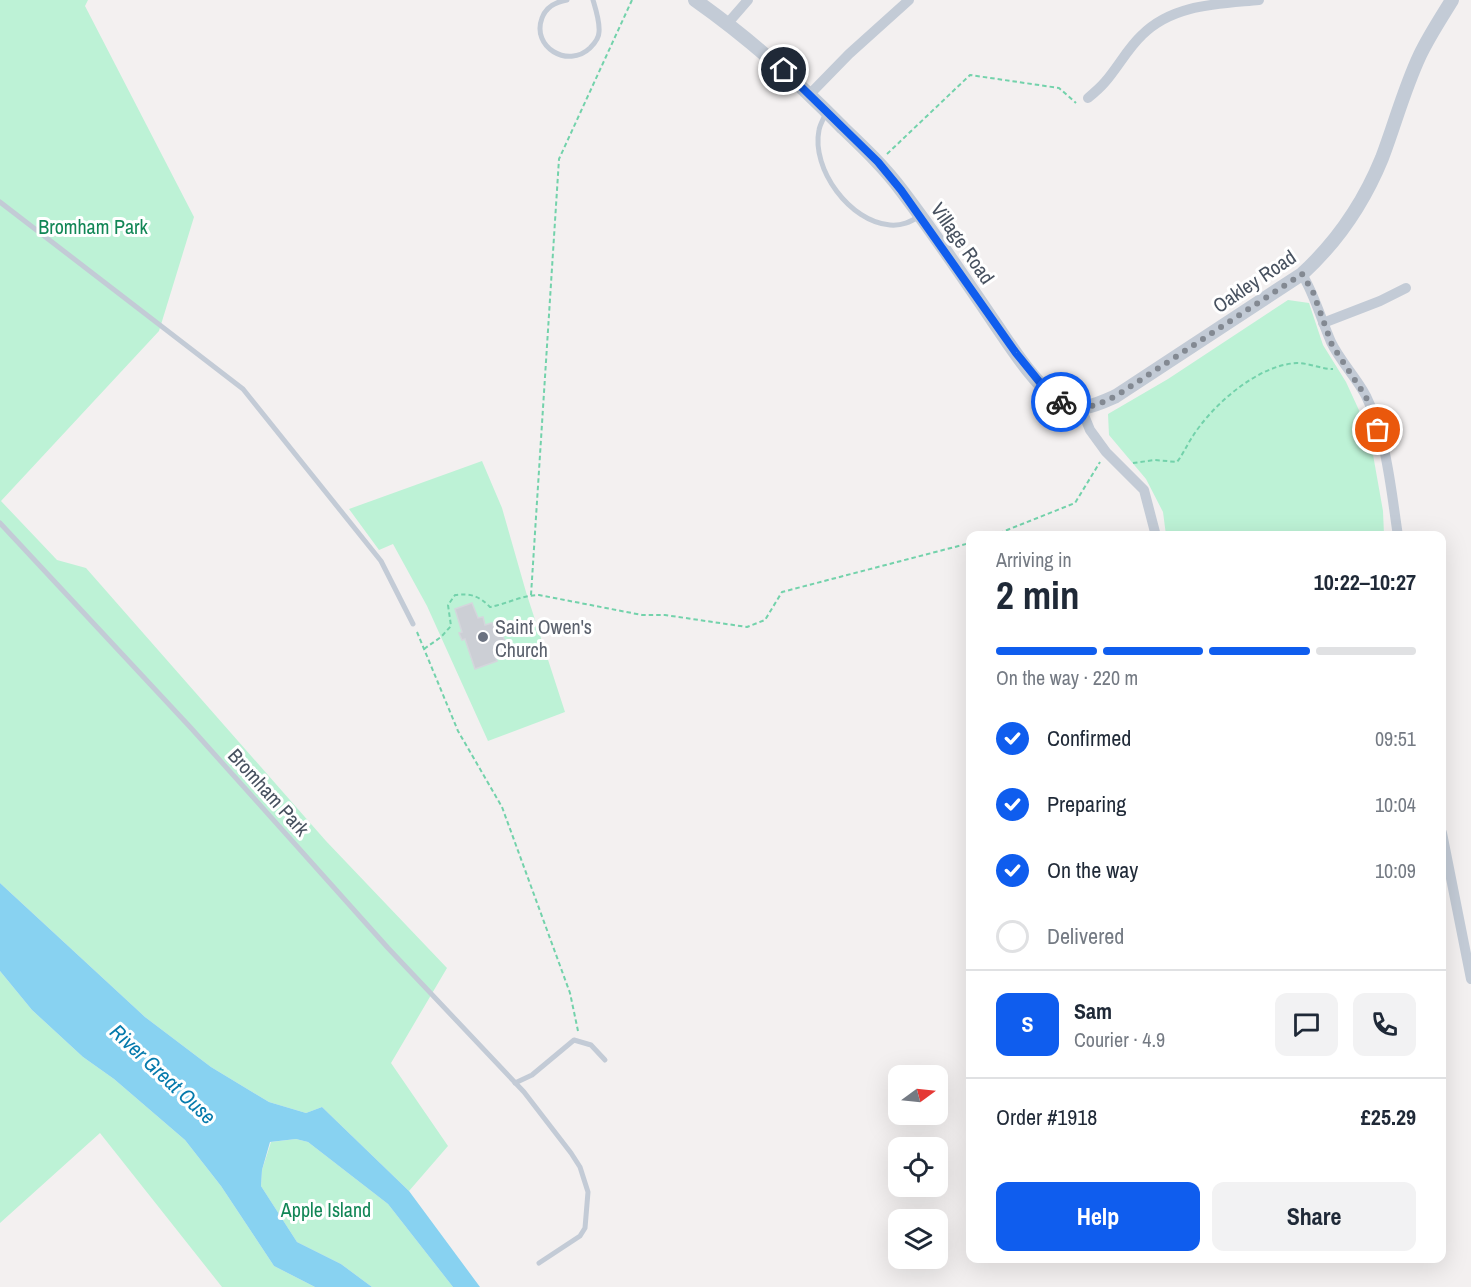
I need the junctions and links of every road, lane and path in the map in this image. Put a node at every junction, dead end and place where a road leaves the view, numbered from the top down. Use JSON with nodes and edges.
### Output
{"nodes":[{"id":1,"x":567,"y":0,"type":"edge"},
{"id":2,"x":593,"y":0,"type":"edge"},
{"id":3,"x":632,"y":0,"type":"edge"},
{"id":4,"x":695,"y":0,"type":"edge"},
{"id":5,"x":748,"y":0,"type":"edge"},
{"id":6,"x":909,"y":0,"type":"edge"},
{"id":7,"x":1259,"y":0,"type":"edge"},
{"id":8,"x":1452,"y":0,"type":"edge"},
{"id":9,"x":728,"y":23,"type":"junction"},
{"id":10,"x":810,"y":94,"type":"junction"},
{"id":11,"x":1088,"y":98,"type":"joint"},
{"id":12,"x":827,"y":111,"type":"junction"},
{"id":13,"x":878,"y":162,"type":"junction"},
{"id":14,"x":0,"y":202,"type":"edge"},
{"id":15,"x":920,"y":216,"type":"junction"},
{"id":16,"x":1302,"y":274,"type":"junction"},
{"id":17,"x":1406,"y":288,"type":"dead end"},
{"id":18,"x":1323,"y":323,"type":"junction"},
{"id":19,"x":1348,"y":366,"type":"junction"},
{"id":20,"x":1081,"y":408,"type":"junction"},
{"id":21,"x":1106,"y":452,"type":"junction"},
{"id":22,"x":1122,"y":466,"type":"junction"},
{"id":23,"x":0,"y":523,"type":"edge"},
{"id":24,"x":1005,"y":531,"type":"edge"},
{"id":25,"x":1155,"y":531,"type":"edge"},
{"id":26,"x":1397,"y":531,"type":"edge"},
{"id":27,"x":966,"y":544,"type":"edge"},
{"id":28,"x":531,"y":595,"type":"junction"},
{"id":29,"x":413,"y":624,"type":"joint"},
{"id":30,"x":424,"y":649,"type":"junction"},
{"id":31,"x":1446,"y":872,"type":"edge"},
{"id":32,"x":1468,"y":949,"type":"edge"},
{"id":33,"x":1471,"y":979,"type":"edge"},
{"id":34,"x":574,"y":1040,"type":"junction"},
{"id":35,"x":605,"y":1060,"type":"dead end"},
{"id":36,"x":515,"y":1083,"type":"junction"},
{"id":37,"x":540,"y":1263,"type":"dead end"}],
"edges":[{"from":1,"to":2,"type":"lane"},
{"from":3,"to":28,"type":"path"},
{"from":4,"to":9,"type":"street","name":"Village Road"},
{"from":5,"to":9,"type":"street"},
{"from":6,"to":10,"type":"street"},
{"from":7,"to":11,"type":"street"},
{"from":8,"to":16,"type":"street","name":"Oakley Road"},
{"from":9,"to":10,"type":"street","name":"Village Road"},
{"from":10,"to":12,"type":"street","name":"Village Road"},
{"from":11,"to":13,"type":"path"},
{"from":12,"to":13,"type":"street","name":"Village Road"},
{"from":12,"to":15,"type":"lane"},
{"from":13,"to":15,"type":"street","name":"Village Road"},
{"from":14,"to":29,"type":"lane"},
{"from":15,"to":20,"type":"street","name":"Village Road"},
{"from":16,"to":18,"type":"street"},
{"from":16,"to":20,"type":"street","name":"Oakley Road"},
{"from":17,"to":18,"type":"street"},
{"from":18,"to":19,"type":"street"},
{"from":19,"to":22,"type":"path"},
{"from":19,"to":26,"type":"street"},
{"from":20,"to":21,"type":"street"},
{"from":21,"to":22,"type":"street"},
{"from":21,"to":24,"type":"path"},
{"from":22,"to":25,"type":"street"},
{"from":23,"to":36,"type":"lane","name":"Bromham Park"},
{"from":27,"to":28,"type":"path"},
{"from":28,"to":30,"type":"path"},
{"from":29,"to":30,"type":"path"},
{"from":30,"to":34,"type":"path"},
{"from":31,"to":32,"type":"street"},
{"from":32,"to":33,"type":"street"},
{"from":34,"to":35,"type":"lane"},
{"from":34,"to":36,"type":"lane"},
{"from":36,"to":37,"type":"lane","name":"Bromham Park"}]}
